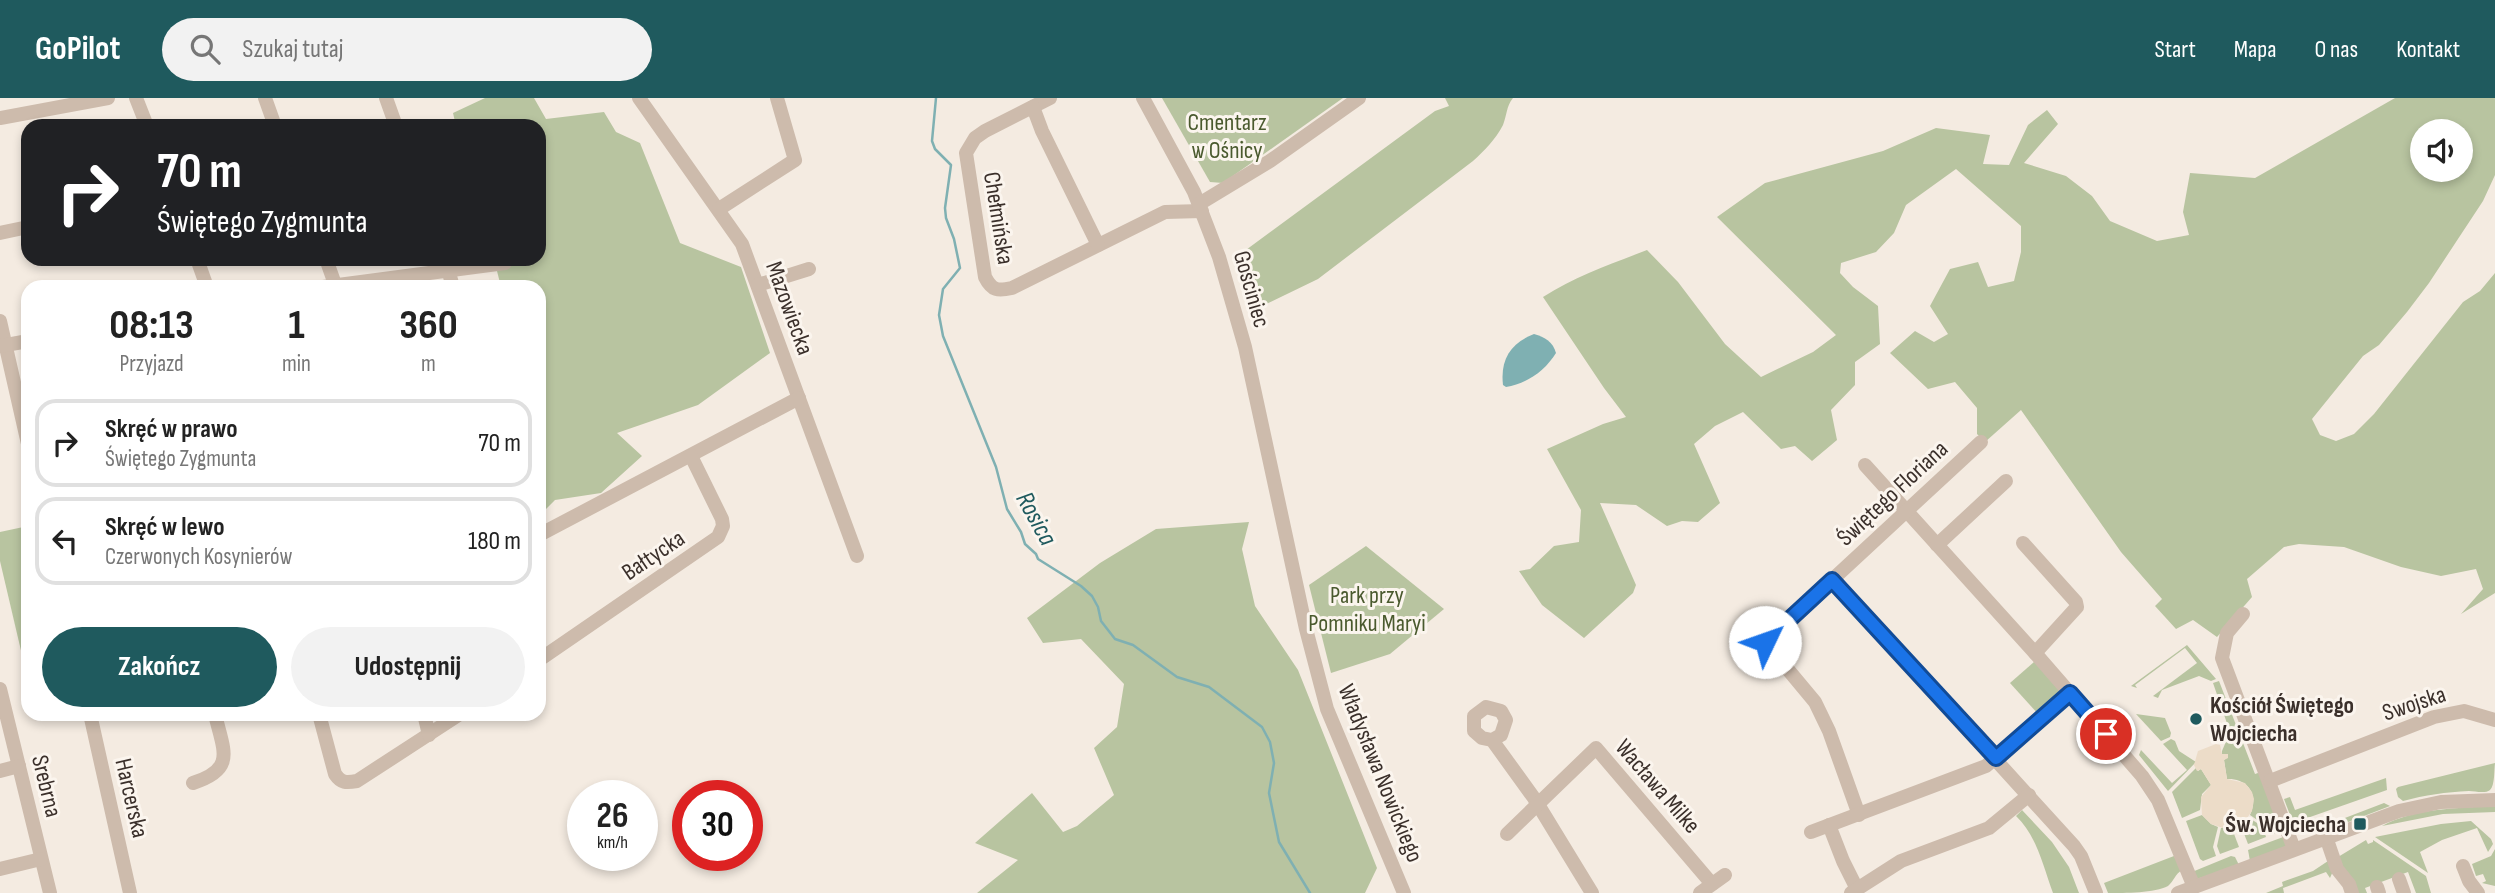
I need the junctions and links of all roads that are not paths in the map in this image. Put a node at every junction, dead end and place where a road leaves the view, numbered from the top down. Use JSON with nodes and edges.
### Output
{"nodes":[{"id":1,"x":108,"y":98,"type":"edge"},
{"id":2,"x":136,"y":98,"type":"edge"},
{"id":3,"x":265,"y":98,"type":"edge"},
{"id":4,"x":386,"y":98,"type":"edge"},
{"id":5,"x":639,"y":98,"type":"edge"},
{"id":6,"x":777,"y":98,"type":"edge"},
{"id":7,"x":1051,"y":98,"type":"edge"},
{"id":8,"x":1143,"y":98,"type":"edge"},
{"id":9,"x":1359,"y":98,"type":"edge"},
{"id":10,"x":79,"y":101,"type":"edge"},
{"id":11,"x":1033,"y":107,"type":"junction"},
{"id":12,"x":0,"y":118,"type":"edge"},
{"id":13,"x":144,"y":119,"type":"edge"},
{"id":14,"x":272,"y":119,"type":"edge"},
{"id":15,"x":394,"y":119,"type":"edge"},
{"id":16,"x":1200,"y":208,"type":"junction"},
{"id":17,"x":719,"y":209,"type":"junction"},
{"id":18,"x":21,"y":228,"type":"edge"},
{"id":19,"x":0,"y":233,"type":"edge"},
{"id":20,"x":1098,"y":245,"type":"junction"},
{"id":21,"x":436,"y":266,"type":"edge"},
{"id":22,"x":809,"y":269,"type":"dead end"},
{"id":23,"x":363,"y":280,"type":"edge"},
{"id":24,"x":758,"y":285,"type":"junction"},
{"id":25,"x":0,"y":321,"type":"edge"},
{"id":26,"x":21,"y":342,"type":"edge"},
{"id":27,"x":3,"y":345,"type":"edge"},
{"id":28,"x":799,"y":397,"type":"junction"},
{"id":29,"x":21,"y":416,"type":"edge"},
{"id":30,"x":1981,"y":442,"type":"dead end"},
{"id":31,"x":691,"y":456,"type":"junction"},
{"id":32,"x":1865,"y":466,"type":"dead end"},
{"id":33,"x":2006,"y":481,"type":"dead end"},
{"id":34,"x":1280,"y":506,"type":"joint"},
{"id":35,"x":1907,"y":512,"type":"junction"},
{"id":36,"x":546,"y":531,"type":"edge"},
{"id":37,"x":2023,"y":543,"type":"dead end"},
{"id":38,"x":1937,"y":545,"type":"junction"},
{"id":39,"x":857,"y":556,"type":"dead end"},
{"id":40,"x":1832,"y":580,"type":"junction"},
{"id":41,"x":2243,"y":614,"type":"dead end"},
{"id":42,"x":2035,"y":653,"type":"junction"},
{"id":43,"x":546,"y":655,"type":"edge"},
{"id":44,"x":0,"y":690,"type":"edge"},
{"id":45,"x":2070,"y":693,"type":"junction"},
{"id":46,"x":2495,"y":720,"type":"edge"},
{"id":47,"x":92,"y":721,"type":"edge"},
{"id":48,"x":216,"y":721,"type":"edge"},
{"id":49,"x":322,"y":721,"type":"edge"},
{"id":50,"x":426,"y":721,"type":"edge"},
{"id":51,"x":450,"y":721,"type":"edge"},
{"id":52,"x":429,"y":735,"type":"junction"},
{"id":53,"x":1492,"y":740,"type":"dead end"},
{"id":54,"x":1996,"y":758,"type":"junction"},
{"id":55,"x":19,"y":766,"type":"junction"},
{"id":56,"x":0,"y":771,"type":"edge"},
{"id":57,"x":2270,"y":781,"type":"junction"},
{"id":58,"x":194,"y":783,"type":"dead end"},
{"id":59,"x":2029,"y":795,"type":"junction"},
{"id":60,"x":2495,"y":800,"type":"edge"},
{"id":61,"x":1536,"y":803,"type":"junction"},
{"id":62,"x":1859,"y":815,"type":"junction"},
{"id":63,"x":1829,"y":825,"type":"junction"},
{"id":64,"x":1811,"y":832,"type":"dead end"},
{"id":65,"x":1507,"y":834,"type":"dead end"},
{"id":66,"x":2326,"y":837,"type":"junction"},
{"id":67,"x":2294,"y":849,"type":"junction"},
{"id":68,"x":41,"y":859,"type":"junction"},
{"id":69,"x":2463,"y":866,"type":"dead end"},
{"id":70,"x":0,"y":869,"type":"edge"},
{"id":71,"x":1725,"y":875,"type":"dead end"},
{"id":72,"x":1712,"y":884,"type":"junction"},
{"id":73,"x":2194,"y":887,"type":"junction"},
{"id":74,"x":1854,"y":891,"type":"edge"},
{"id":75,"x":50,"y":893,"type":"edge"},
{"id":76,"x":130,"y":893,"type":"edge"},
{"id":77,"x":1404,"y":893,"type":"edge"},
{"id":78,"x":1592,"y":893,"type":"edge"},
{"id":79,"x":1700,"y":893,"type":"edge"},
{"id":80,"x":2096,"y":893,"type":"edge"},
{"id":81,"x":2178,"y":893,"type":"edge"},
{"id":82,"x":2352,"y":893,"type":"edge"},
{"id":83,"x":2478,"y":893,"type":"edge"}],
"edges":[{"from":1,"to":10,"type":"street"},
{"from":2,"to":13,"type":"street"},
{"from":3,"to":14,"type":"street"},
{"from":4,"to":15,"type":"street"},
{"from":5,"to":17,"type":"street","name":"Mazowiecka"},
{"from":6,"to":17,"type":"street"},
{"from":7,"to":11,"type":"street","name":"Chełmińska"},
{"from":8,"to":16,"type":"street","name":"Gościniec"},
{"from":9,"to":16,"type":"street"},
{"from":10,"to":12,"type":"street"},
{"from":11,"to":20,"type":"street"},
{"from":11,"to":20,"type":"street","name":"Chełmińska"},
{"from":16,"to":20,"type":"street","name":"Chełmińska"},
{"from":16,"to":34,"type":"street","name":"Gościniec"},
{"from":17,"to":24,"type":"street","name":"Mazowiecka"},
{"from":18,"to":19,"type":"street"},
{"from":21,"to":23,"type":"street"},
{"from":22,"to":24,"type":"street"},
{"from":24,"to":28,"type":"street","name":"Mazowiecka"},
{"from":25,"to":27,"type":"street"},
{"from":26,"to":27,"type":"street"},
{"from":27,"to":29,"type":"street"},
{"from":28,"to":31,"type":"street"},
{"from":28,"to":39,"type":"street","name":"Mazowiecka"},
{"from":30,"to":35,"type":"street","name":"Świętego Floriana"},
{"from":31,"to":36,"type":"street"},
{"from":31,"to":43,"type":"street","name":"Bałtycka"},
{"from":32,"to":35,"type":"street"},
{"from":33,"to":38,"type":"street"},
{"from":34,"to":77,"type":"street","name":"Władysława Nowickiego"},
{"from":35,"to":38,"type":"street"},
{"from":35,"to":40,"type":"street","name":"Świętego Floriana"},
{"from":37,"to":42,"type":"street"},
{"from":38,"to":42,"type":"street"},
{"from":40,"to":54,"type":"street"},
{"from":40,"to":62,"type":"street","name":"Świętego Floriana"},
{"from":41,"to":57,"type":"street"},
{"from":42,"to":45,"type":"street"},
{"from":44,"to":55,"type":"street","name":"Srebrna"},
{"from":45,"to":54,"type":"street"},
{"from":45,"to":73,"type":"street"},
{"from":46,"to":57,"type":"street","name":"Swojska"},
{"from":47,"to":76,"type":"street","name":"Harcerska"},
{"from":48,"to":58,"type":"street"},
{"from":49,"to":52,"type":"street"},
{"from":50,"to":52,"type":"street"},
{"from":51,"to":52,"type":"street"},
{"from":53,"to":61,"type":"street"},
{"from":54,"to":59,"type":"street"},
{"from":54,"to":62,"type":"street"},
{"from":55,"to":56,"type":"street"},
{"from":55,"to":68,"type":"street","name":"Srebrna"},
{"from":57,"to":67,"type":"street"},
{"from":59,"to":74,"type":"street"},
{"from":59,"to":80,"type":"street"},
{"from":60,"to":66,"type":"street"},
{"from":61,"to":65,"type":"street","name":"Wacława Milke"},
{"from":61,"to":72,"type":"street","name":"Wacława Milke"},
{"from":61,"to":78,"type":"street"},
{"from":62,"to":63,"type":"street"},
{"from":63,"to":64,"type":"street"},
{"from":63,"to":74,"type":"street"},
{"from":66,"to":67,"type":"street"},
{"from":66,"to":82,"type":"street"},
{"from":67,"to":73,"type":"street"},
{"from":68,"to":70,"type":"street"},
{"from":68,"to":75,"type":"street","name":"Srebrna"},
{"from":69,"to":83,"type":"street"},
{"from":71,"to":72,"type":"street"},
{"from":72,"to":79,"type":"street"},
{"from":73,"to":81,"type":"street"}]}
